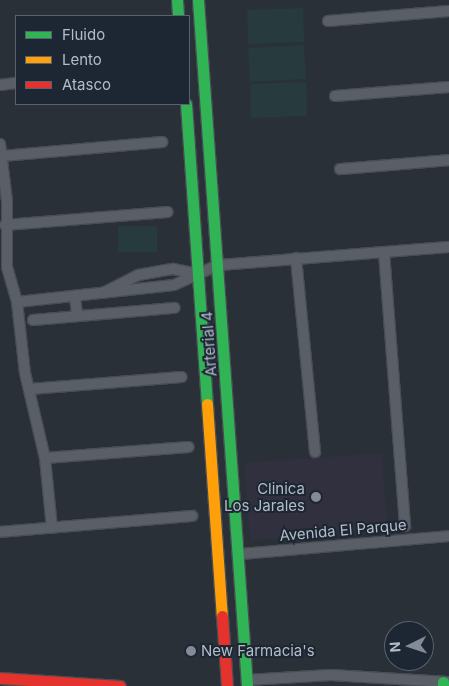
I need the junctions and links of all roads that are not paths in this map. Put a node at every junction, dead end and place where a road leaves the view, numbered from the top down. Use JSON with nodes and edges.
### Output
{"nodes":[{"id":1,"x":177,"y":0,"type":"edge"},
{"id":2,"x":198,"y":0,"type":"edge"},
{"id":3,"x":449,"y":11,"type":"edge"},
{"id":4,"x":178,"y":15,"type":"edge"},
{"id":5,"x":328,"y":21,"type":"dead end"},
{"id":6,"x":15,"y":83,"type":"edge"},
{"id":7,"x":0,"y":85,"type":"edge"},
{"id":8,"x":449,"y":87,"type":"edge"},
{"id":9,"x":335,"y":96,"type":"dead end"},
{"id":10,"x":186,"y":105,"type":"edge"},
{"id":11,"x":162,"y":142,"type":"dead end"},
{"id":12,"x":0,"y":144,"type":"edge"},
{"id":13,"x":2,"y":156,"type":"junction"},
{"id":14,"x":449,"y":160,"type":"edge"},
{"id":15,"x":340,"y":169,"type":"dead end"},
{"id":16,"x":167,"y":212,"type":"dead end"},
{"id":17,"x":3,"y":221,"type":"edge"},
{"id":18,"x":449,"y":247,"type":"edge"},
{"id":19,"x":384,"y":252,"type":"junction"},
{"id":20,"x":296,"y":258,"type":"junction"},
{"id":21,"x":218,"y":265,"type":"junction"},
{"id":22,"x":4,"y":268,"type":"edge"},
{"id":23,"x":198,"y":274,"type":"junction"},
{"id":24,"x":103,"y":293,"type":"junction"},
{"id":25,"x":75,"y":296,"type":"junction"},
{"id":26,"x":17,"y":302,"type":"junction"},
{"id":27,"x":174,"y":308,"type":"dead end"},
{"id":28,"x":76,"y":316,"type":"junction"},
{"id":29,"x":33,"y":320,"type":"dead end"},
{"id":30,"x":182,"y":377,"type":"dead end"},
{"id":31,"x":30,"y":389,"type":"junction"},
{"id":32,"x":188,"y":447,"type":"dead end"},
{"id":33,"x":314,"y":452,"type":"dead end"},
{"id":34,"x":45,"y":458,"type":"junction"},
{"id":35,"x":192,"y":516,"type":"dead end"},
{"id":36,"x":405,"y":526,"type":"dead end"},
{"id":37,"x":52,"y":528,"type":"junction"},
{"id":38,"x":0,"y":532,"type":"edge"},
{"id":39,"x":449,"y":536,"type":"edge"},
{"id":40,"x":240,"y":554,"type":"junction"},
{"id":41,"x":219,"y":556,"type":"junction"},
{"id":42,"x":0,"y":678,"type":"edge"},
{"id":43,"x":247,"y":683,"type":"edge"},
{"id":44,"x":445,"y":683,"type":"edge"},
{"id":45,"x":120,"y":686,"type":"edge"},
{"id":46,"x":227,"y":686,"type":"edge"}],
"edges":[{"from":1,"to":4,"type":"street"},
{"from":2,"to":21,"type":"street","name":"Arterial 4"},
{"from":3,"to":5,"type":"street"},
{"from":6,"to":7,"type":"street"},
{"from":8,"to":9,"type":"street"},
{"from":10,"to":23,"type":"street","name":"Arterial 4"},
{"from":11,"to":13,"type":"street"},
{"from":12,"to":13,"type":"street"},
{"from":13,"to":17,"type":"street"},
{"from":14,"to":15,"type":"street"},
{"from":16,"to":17,"type":"street"},
{"from":17,"to":22,"type":"street"},
{"from":18,"to":19,"type":"street"},
{"from":19,"to":20,"type":"street"},
{"from":19,"to":36,"type":"street"},
{"from":20,"to":21,"type":"street"},
{"from":20,"to":33,"type":"street"},
{"from":21,"to":23,"type":"street"},
{"from":21,"to":40,"type":"street","name":"Arterial 4"},
{"from":22,"to":26,"type":"street"},
{"from":23,"to":24,"type":"street"},
{"from":23,"to":24,"type":"street"},
{"from":23,"to":41,"type":"street","name":"Arterial 4"},
{"from":24,"to":25,"type":"street"},
{"from":25,"to":26,"type":"street"},
{"from":25,"to":28,"type":"street"},
{"from":26,"to":31,"type":"street"},
{"from":27,"to":28,"type":"street"},
{"from":28,"to":29,"type":"street"},
{"from":30,"to":31,"type":"street"},
{"from":31,"to":34,"type":"street"},
{"from":32,"to":34,"type":"street"},
{"from":34,"to":37,"type":"street"},
{"from":35,"to":37,"type":"street"},
{"from":37,"to":38,"type":"street"},
{"from":39,"to":40,"type":"street","name":"Avenida El Parque"},
{"from":40,"to":41,"type":"street"},
{"from":40,"to":43,"type":"street","name":"Arterial 4"},
{"from":41,"to":46,"type":"street","name":"Arterial 4"},
{"from":42,"to":45,"type":"street"},
{"from":43,"to":44,"type":"street"}]}
